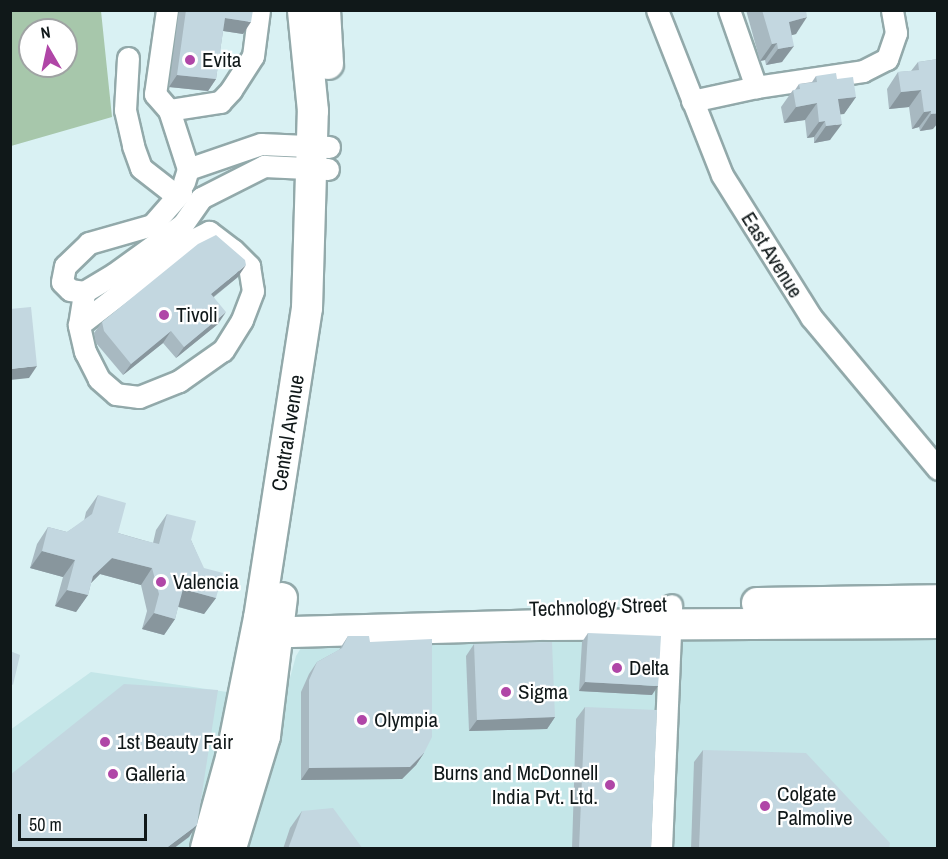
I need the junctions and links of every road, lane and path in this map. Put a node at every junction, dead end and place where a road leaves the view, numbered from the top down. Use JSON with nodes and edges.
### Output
{"nodes":[{"id":1,"x":166,"y":10,"type":"edge"},
{"id":2,"x":259,"y":10,"type":"edge"},
{"id":3,"x":303,"y":10,"type":"edge"},
{"id":4,"x":325,"y":10,"type":"edge"},
{"id":5,"x":657,"y":10,"type":"edge"},
{"id":6,"x":729,"y":10,"type":"edge"},
{"id":7,"x":892,"y":10,"type":"edge"},
{"id":8,"x":128,"y":58,"type":"dead end"},
{"id":9,"x":756,"y":87,"type":"junction"},
{"id":10,"x":692,"y":101,"type":"junction"},
{"id":11,"x":170,"y":110,"type":"junction"},
{"id":12,"x":269,"y":144,"type":"junction"},
{"id":13,"x":320,"y":157,"type":"junction"},
{"id":14,"x":270,"y":166,"type":"junction"},
{"id":15,"x":189,"y":169,"type":"junction"},
{"id":16,"x":191,"y":195,"type":"junction"},
{"id":17,"x":84,"y":292,"type":"junction"},
{"id":18,"x":79,"y":325,"type":"junction"},
{"id":19,"x":938,"y":469,"type":"edge"},
{"id":20,"x":938,"y":600,"type":"edge"},
{"id":21,"x":671,"y":614,"type":"junction"},
{"id":22,"x":938,"y":623,"type":"edge"},
{"id":23,"x":268,"y":626,"type":"junction"},
{"id":24,"x":220,"y":846,"type":"edge"},
{"id":25,"x":661,"y":849,"type":"edge"}],
"edges":[{"from":1,"to":11,"type":"street"},
{"from":2,"to":11,"type":"street"},
{"from":3,"to":13,"type":"main road","name":"Central Avenue"},
{"from":4,"to":13,"type":"main road","name":"Central Avenue"},
{"from":5,"to":10,"type":"street","name":"East Avenue"},
{"from":6,"to":9,"type":"street"},
{"from":7,"to":9,"type":"street"},
{"from":8,"to":16,"type":"street"},
{"from":9,"to":10,"type":"street"},
{"from":10,"to":19,"type":"street","name":"East Avenue"},
{"from":11,"to":15,"type":"street"},
{"from":12,"to":13,"type":"street"},
{"from":12,"to":14,"type":"street"},
{"from":12,"to":15,"type":"street"},
{"from":13,"to":14,"type":"street"},
{"from":13,"to":23,"type":"main road","name":"Central Avenue"},
{"from":14,"to":16,"type":"street"},
{"from":15,"to":16,"type":"street"},
{"from":16,"to":17,"type":"street"},
{"from":16,"to":17,"type":"street"},
{"from":17,"to":18,"type":"street"},
{"from":18,"to":18,"type":"street"},
{"from":20,"to":21,"type":"main road","name":"Technology Street"},
{"from":21,"to":22,"type":"main road"},
{"from":21,"to":23,"type":"main road","name":"Technology Street"},
{"from":21,"to":25,"type":"street"},
{"from":23,"to":24,"type":"main road","name":"Central Avenue"}]}
